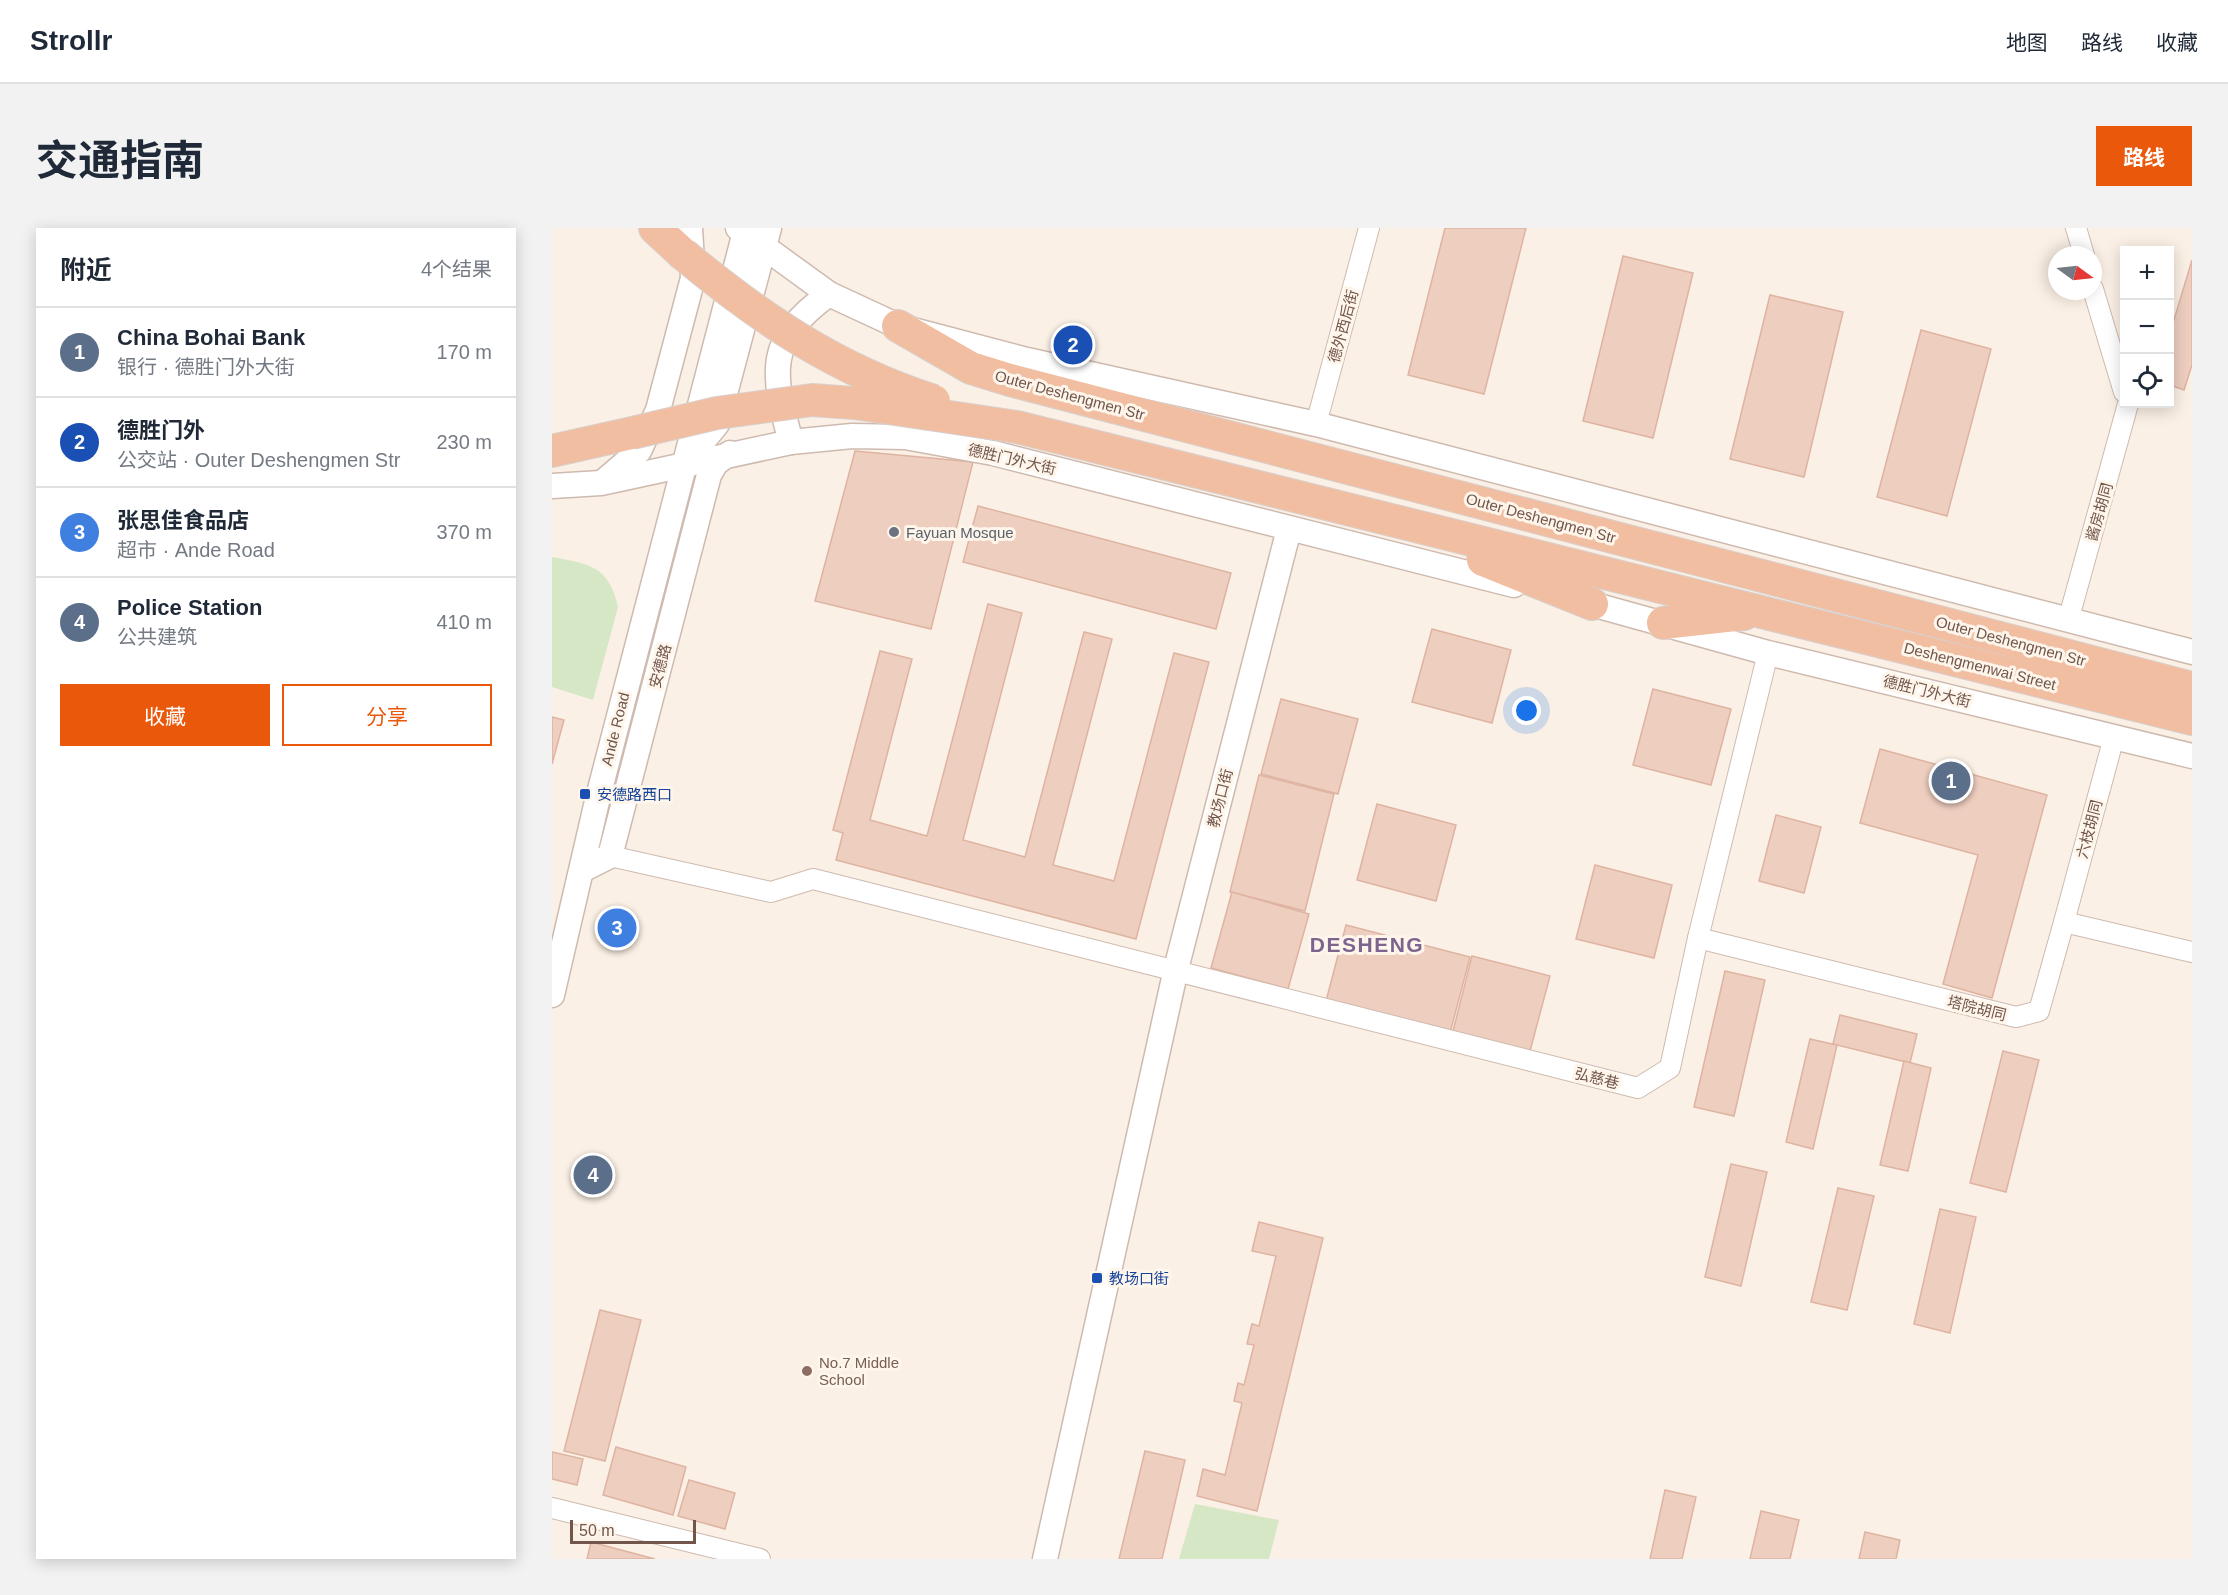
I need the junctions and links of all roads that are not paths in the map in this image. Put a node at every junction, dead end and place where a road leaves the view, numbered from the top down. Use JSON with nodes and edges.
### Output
{"nodes":[{"id":1,"x":655,"y":228,"type":"edge"},
{"id":2,"x":690,"y":228,"type":"edge"},
{"id":3,"x":1369,"y":228,"type":"edge"},
{"id":4,"x":2076,"y":228,"type":"edge"},
{"id":5,"x":752,"y":233,"type":"edge"},
{"id":6,"x":2081,"y":246,"type":"edge"},
{"id":7,"x":829,"y":294,"type":"junction"},
{"id":8,"x":2096,"y":300,"type":"edge"},
{"id":9,"x":898,"y":326,"type":"junction"},
{"id":10,"x":2120,"y":379,"type":"edge"},
{"id":11,"x":2127,"y":408,"type":"edge"},
{"id":12,"x":1316,"y":424,"type":"junction"},
{"id":13,"x":1017,"y":427,"type":"junction"},
{"id":14,"x":791,"y":442,"type":"junction"},
{"id":15,"x":552,"y":451,"type":"edge"},
{"id":16,"x":730,"y":453,"type":"junction"},
{"id":17,"x":683,"y":465,"type":"junction"},
{"id":18,"x":601,"y":483,"type":"junction"},
{"id":19,"x":552,"y":486,"type":"edge"},
{"id":20,"x":1385,"y":520,"type":"junction"},
{"id":21,"x":1289,"y":529,"type":"junction"},
{"id":22,"x":1592,"y":604,"type":"junction"},
{"id":23,"x":1769,"y":612,"type":"junction"},
{"id":24,"x":2068,"y":621,"type":"junction"},
{"id":25,"x":1663,"y":622,"type":"junction"},
{"id":26,"x":2192,"y":652,"type":"edge"},
{"id":27,"x":1768,"y":653,"type":"junction"},
{"id":28,"x":2192,"y":688,"type":"edge"},
{"id":29,"x":2192,"y":719,"type":"edge"},
{"id":30,"x":2114,"y":737,"type":"junction"},
{"id":31,"x":2192,"y":756,"type":"edge"},
{"id":32,"x":610,"y":856,"type":"junction"},
{"id":33,"x":582,"y":870,"type":"junction"},
{"id":34,"x":2064,"y":922,"type":"junction"},
{"id":35,"x":1698,"y":938,"type":"junction"},
{"id":36,"x":558,"y":947,"type":"edge"},
{"id":37,"x":2192,"y":952,"type":"edge"},
{"id":38,"x":1176,"y":969,"type":"junction"},
{"id":39,"x":552,"y":995,"type":"edge"},
{"id":40,"x":552,"y":1508,"type":"edge"},
{"id":41,"x":760,"y":1559,"type":"edge"},
{"id":42,"x":1045,"y":1559,"type":"edge"}],
"edges":[{"from":1,"to":13,"type":"highway","bridge":true},
{"from":2,"to":18,"type":"street"},
{"from":3,"to":12,"type":"street","name":"德外西后街"},
{"from":4,"to":6,"type":"street"},
{"from":5,"to":7,"type":"street","name":"Outer Deshengmen Str"},
{"from":5,"to":17,"type":"street","name":"Ande Road"},
{"from":7,"to":9,"type":"street","name":"Outer Deshengmen Str"},
{"from":7,"to":14,"type":"street"},
{"from":8,"to":10,"type":"street"},
{"from":9,"to":12,"type":"street","name":"Outer Deshengmen Str"},
{"from":9,"to":28,"type":"highway","name":"Outer Deshengmen Str"},
{"from":11,"to":24,"type":"street","name":"酱房胡同"},
{"from":12,"to":24,"type":"street","name":"Outer Deshengmen Str"},
{"from":13,"to":15,"type":"highway","bridge":true},
{"from":13,"to":20,"type":"highway"},
{"from":14,"to":16,"type":"street","name":"德胜门外大街"},
{"from":14,"to":21,"type":"street","name":"德胜门外大街"},
{"from":16,"to":17,"type":"street","name":"德胜门外大街"},
{"from":16,"to":32,"type":"street","name":"安德路"},
{"from":17,"to":18,"type":"street","name":"德胜门外大街"},
{"from":17,"to":33,"type":"street","name":"Ande Road"},
{"from":18,"to":19,"type":"street","name":"德胜门外大街"},
{"from":20,"to":22,"type":"highway"},
{"from":20,"to":23,"type":"highway"},
{"from":21,"to":22,"type":"street"},
{"from":21,"to":38,"type":"street","name":"教场口街"},
{"from":22,"to":25,"type":"street"},
{"from":23,"to":25,"type":"highway"},
{"from":23,"to":29,"type":"highway","name":"Deshengmenwai Street"},
{"from":24,"to":26,"type":"street","name":"Outer Deshengmen Str"},
{"from":25,"to":27,"type":"street","name":"德胜门外大街"},
{"from":27,"to":30,"type":"street","name":"德胜门外大街"},
{"from":27,"to":35,"type":"street","name":"弘慈巷"},
{"from":30,"to":31,"type":"street","name":"德胜门外大街"},
{"from":30,"to":34,"type":"street","name":"六枝胡同"},
{"from":32,"to":33,"type":"street"},
{"from":32,"to":38,"type":"street","name":"弘慈巷"},
{"from":33,"to":36,"type":"street","name":"Ande Road"},
{"from":34,"to":35,"type":"street","name":"塔院胡同"},
{"from":34,"to":37,"type":"street"},
{"from":35,"to":38,"type":"street","name":"弘慈巷"},
{"from":36,"to":39,"type":"street","name":"Ande Road"},
{"from":38,"to":42,"type":"street","name":"教场口街"},
{"from":40,"to":41,"type":"street"}]}
